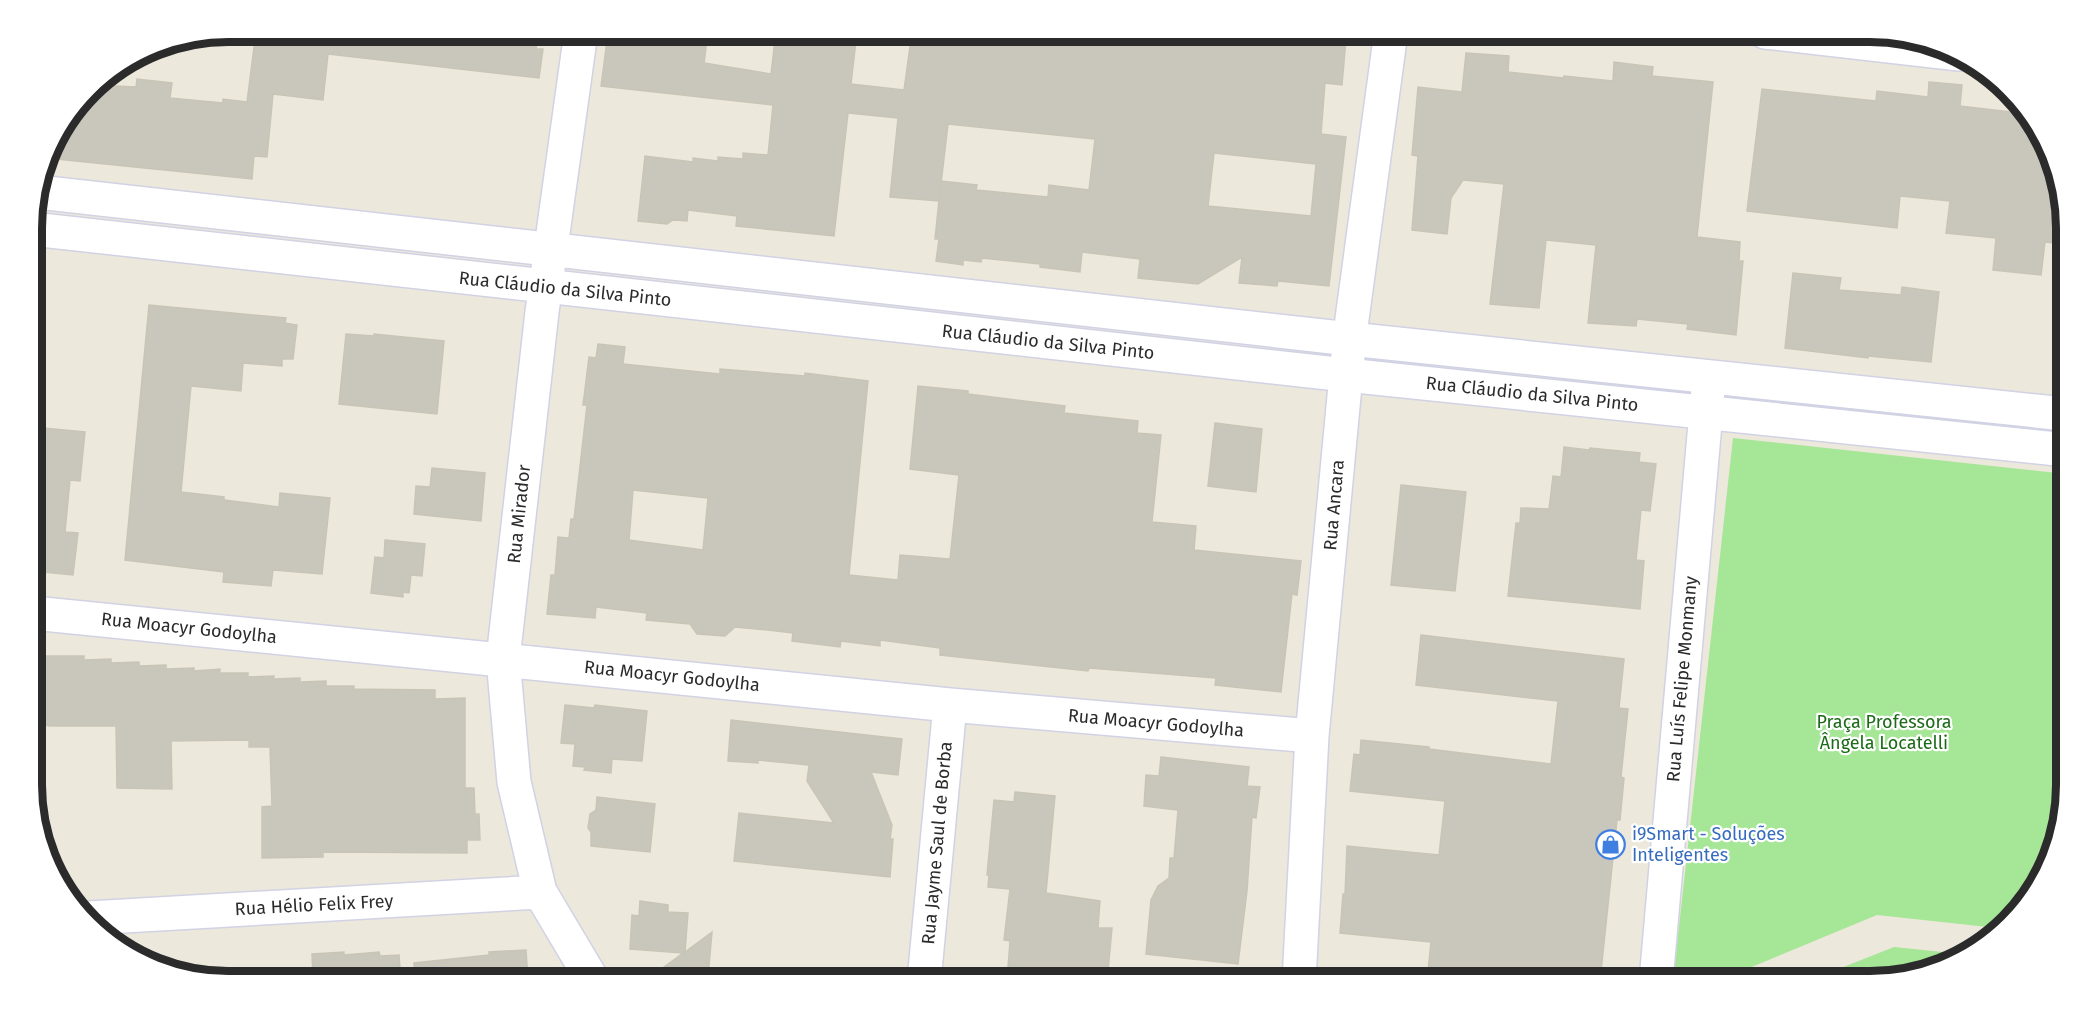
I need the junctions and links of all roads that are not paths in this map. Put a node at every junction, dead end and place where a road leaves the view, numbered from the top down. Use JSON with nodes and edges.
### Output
{"nodes":[{"id":1,"x":580,"y":42,"type":"edge"},
{"id":2,"x":1390,"y":42,"type":"edge"},
{"id":3,"x":1853,"y":42,"type":"edge"},
{"id":4,"x":1924,"y":50,"type":"edge"},
{"id":5,"x":46,"y":193,"type":"edge"},
{"id":6,"x":254,"y":217,"type":"junction"},
{"id":7,"x":42,"y":230,"type":"edge"},
{"id":8,"x":549,"y":251,"type":"junction"},
{"id":9,"x":250,"y":254,"type":"junction"},
{"id":10,"x":545,"y":286,"type":"junction"},
{"id":11,"x":991,"y":300,"type":"junction"},
{"id":12,"x":987,"y":335,"type":"junction"},
{"id":13,"x":1350,"y":339,"type":"junction"},
{"id":14,"x":1346,"y":375,"type":"junction"},
{"id":15,"x":1709,"y":378,"type":"junction"},
{"id":16,"x":1705,"y":412,"type":"junction"},
{"id":17,"x":2056,"y":413,"type":"edge"},
{"id":18,"x":2056,"y":449,"type":"edge"},
{"id":19,"x":42,"y":613,"type":"edge"},
{"id":20,"x":503,"y":659,"type":"junction"},
{"id":21,"x":950,"y":705,"type":"junction"},
{"id":22,"x":1312,"y":736,"type":"junction"},
{"id":23,"x":540,"y":892,"type":"junction"},
{"id":24,"x":97,"y":918,"type":"edge"},
{"id":25,"x":587,"y":971,"type":"edge"},
{"id":26,"x":925,"y":971,"type":"edge"},
{"id":27,"x":1300,"y":971,"type":"edge"},
{"id":28,"x":1657,"y":971,"type":"edge"}],
"edges":[{"from":1,"to":8,"type":"street","name":"Rua Mirador"},
{"from":2,"to":13,"type":"street","name":"Rua Ancara"},
{"from":3,"to":4,"type":"street"},
{"from":5,"to":6,"type":"street","name":"Rua Cláudio da Silva Pinto"},
{"from":6,"to":8,"type":"street","name":"Rua Cláudio da Silva Pinto"},
{"from":6,"to":9,"type":"street"},
{"from":7,"to":9,"type":"street","name":"Rua Cláudio da Silva Pinto"},
{"from":8,"to":10,"type":"street","name":"Rua Mirador"},
{"from":8,"to":11,"type":"street","name":"Rua Cláudio da Silva Pinto"},
{"from":9,"to":10,"type":"street","name":"Rua Cláudio da Silva Pinto"},
{"from":10,"to":12,"type":"street","name":"Rua Cláudio da Silva Pinto"},
{"from":10,"to":20,"type":"street","name":"Rua Mirador"},
{"from":11,"to":12,"type":"street"},
{"from":11,"to":13,"type":"street","name":"Rua Cláudio da Silva Pinto"},
{"from":12,"to":14,"type":"street","name":"Rua Cláudio da Silva Pinto"},
{"from":13,"to":14,"type":"street","name":"Rua Ancara"},
{"from":13,"to":15,"type":"street","name":"Rua Cláudio da Silva Pinto"},
{"from":14,"to":16,"type":"street","name":"Rua Cláudio da Silva Pinto"},
{"from":14,"to":22,"type":"street","name":"Rua Ancara"},
{"from":15,"to":16,"type":"street","name":"Rua Luís Felipe Monmany"},
{"from":15,"to":17,"type":"street","name":"Rua Cláudio da Silva Pinto"},
{"from":16,"to":18,"type":"street","name":"Rua Cláudio da Silva Pinto"},
{"from":16,"to":28,"type":"street","name":"Rua Luís Felipe Monmany"},
{"from":19,"to":20,"type":"street","name":"Rua Moacyr Godoylha"},
{"from":20,"to":21,"type":"street","name":"Rua Moacyr Godoylha"},
{"from":20,"to":23,"type":"street","name":"Rua Mirador"},
{"from":21,"to":22,"type":"street","name":"Rua Moacyr Godoylha"},
{"from":21,"to":26,"type":"street","name":"Rua Jayme Saul de Borba"},
{"from":22,"to":27,"type":"street","name":"Rua Ancara"},
{"from":23,"to":24,"type":"street","name":"Rua Hélio Felix Frey"},
{"from":23,"to":25,"type":"street","name":"Rua Mirador"}]}
